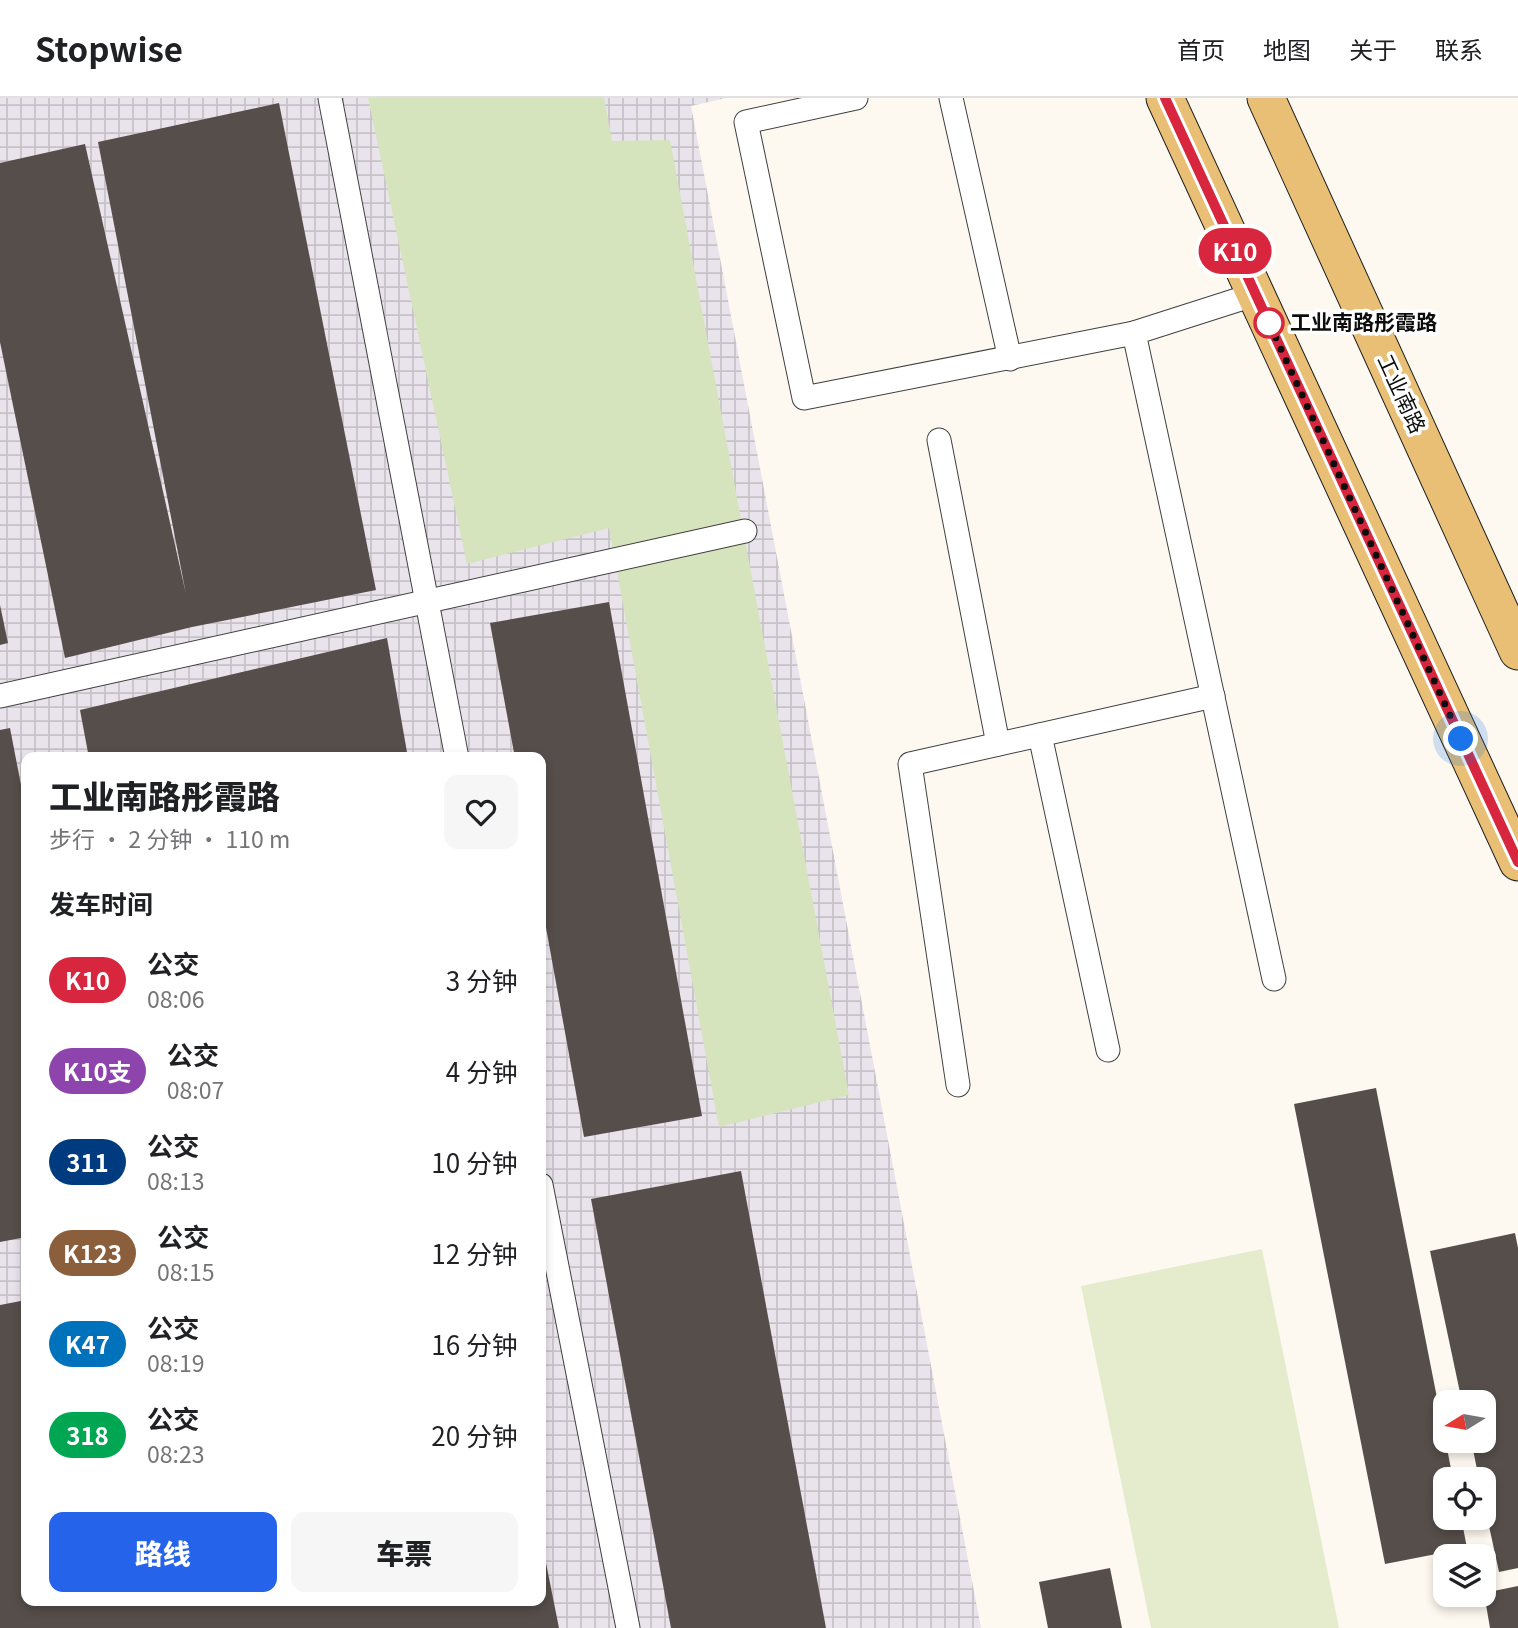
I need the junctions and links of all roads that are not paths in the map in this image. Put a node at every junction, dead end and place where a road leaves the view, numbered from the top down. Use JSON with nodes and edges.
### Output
{"nodes":[{"id":1,"x":330,"y":98,"type":"edge"},
{"id":2,"x":856,"y":98,"type":"edge"},
{"id":3,"x":951,"y":98,"type":"edge"},
{"id":4,"x":1165,"y":98,"type":"edge"},
{"id":5,"x":1266,"y":98,"type":"edge"},
{"id":6,"x":1256,"y":294,"type":"junction"},
{"id":7,"x":1134,"y":332,"type":"junction"},
{"id":8,"x":1010,"y":359,"type":"junction"},
{"id":9,"x":939,"y":440,"type":"dead end"},
{"id":10,"x":745,"y":531,"type":"dead end"},
{"id":11,"x":426,"y":601,"type":"junction"},
{"id":12,"x":1518,"y":651,"type":"edge"},
{"id":13,"x":0,"y":696,"type":"edge"},
{"id":14,"x":1213,"y":696,"type":"junction"},
{"id":15,"x":1040,"y":735,"type":"junction"},
{"id":16,"x":998,"y":744,"type":"junction"},
{"id":17,"x":456,"y":752,"type":"edge"},
{"id":18,"x":1518,"y":862,"type":"edge"},
{"id":19,"x":1273,"y":979,"type":"dead end"},
{"id":20,"x":1108,"y":1050,"type":"dead end"},
{"id":21,"x":958,"y":1085,"type":"dead end"},
{"id":22,"x":546,"y":1210,"type":"edge"},
{"id":23,"x":628,"y":1628,"type":"edge"}],
"edges":[{"from":1,"to":11,"type":"street"},
{"from":2,"to":8,"type":"street"},
{"from":3,"to":8,"type":"street"},
{"from":4,"to":6,"type":"main road"},
{"from":5,"to":12,"type":"main road","name":"工业南路"},
{"from":6,"to":7,"type":"street"},
{"from":6,"to":18,"type":"main road"},
{"from":7,"to":8,"type":"street"},
{"from":7,"to":14,"type":"street"},
{"from":9,"to":16,"type":"street"},
{"from":10,"to":11,"type":"street"},
{"from":11,"to":13,"type":"street"},
{"from":11,"to":17,"type":"street"},
{"from":14,"to":15,"type":"street"},
{"from":14,"to":19,"type":"street"},
{"from":15,"to":16,"type":"street"},
{"from":15,"to":20,"type":"street"},
{"from":16,"to":21,"type":"street"},
{"from":22,"to":23,"type":"street"}]}
